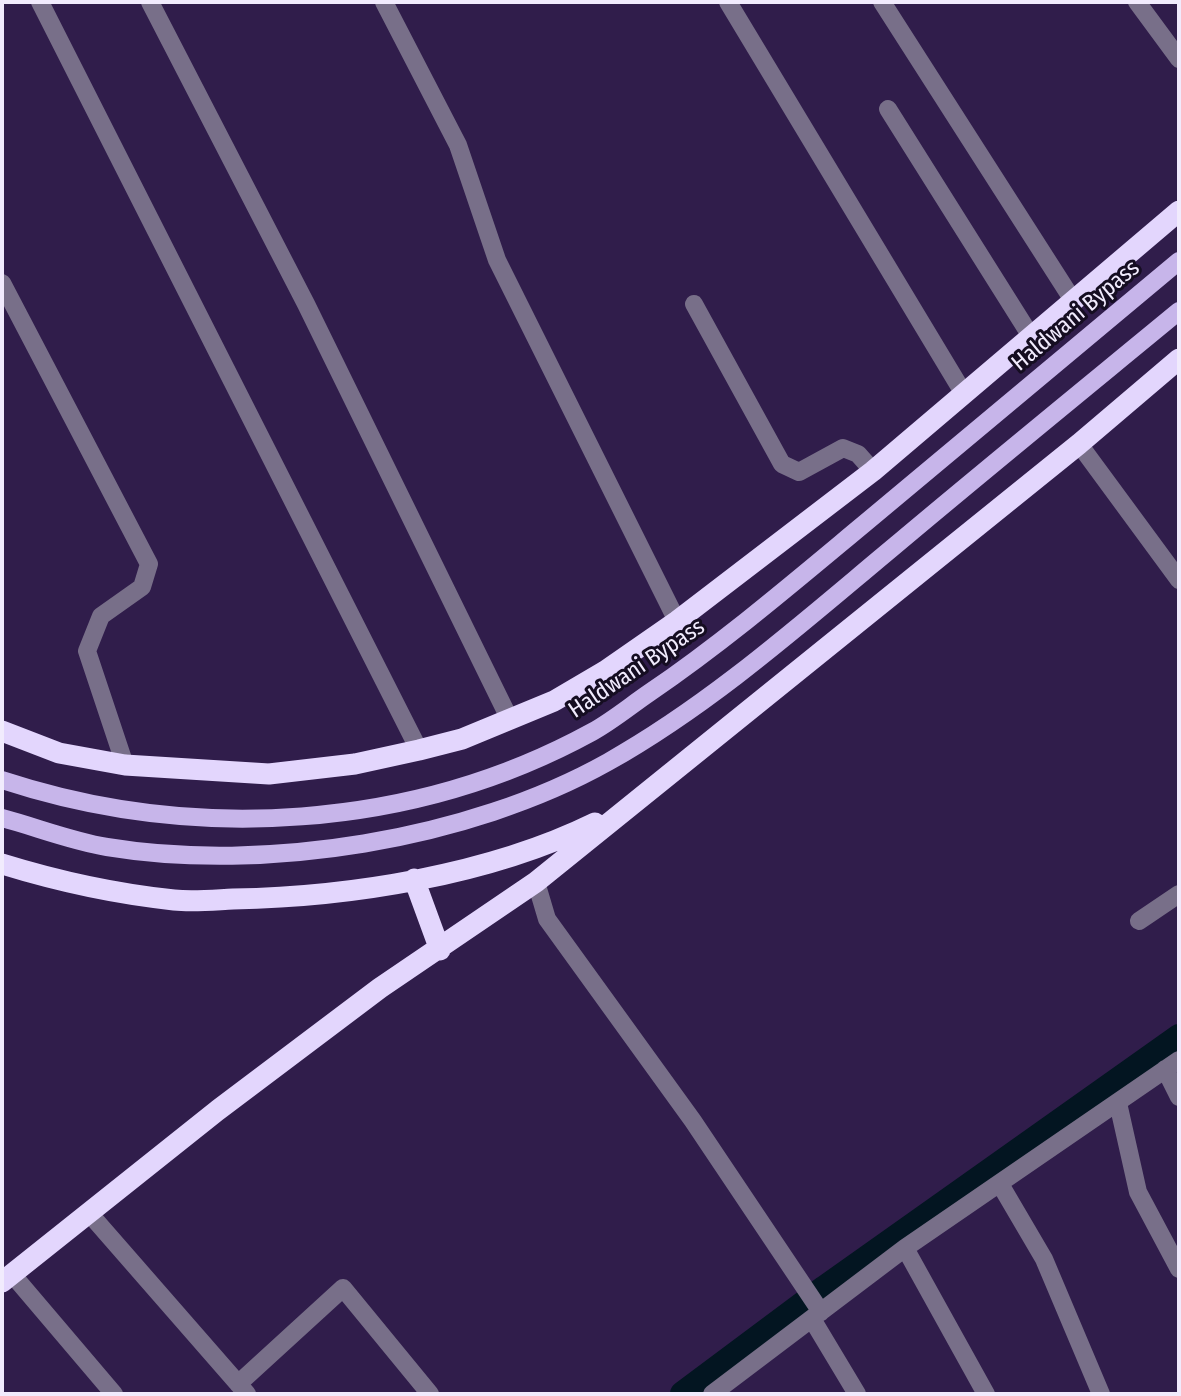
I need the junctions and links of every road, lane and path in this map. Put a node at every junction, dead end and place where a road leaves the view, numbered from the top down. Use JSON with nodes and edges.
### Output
{"nodes":[{"id":1,"x":40,"y":2,"type":"edge"},
{"id":2,"x":150,"y":2,"type":"edge"},
{"id":3,"x":384,"y":2,"type":"edge"},
{"id":4,"x":728,"y":2,"type":"edge"},
{"id":5,"x":882,"y":2,"type":"edge"},
{"id":6,"x":1137,"y":2,"type":"edge"},
{"id":7,"x":1179,"y":59,"type":"edge"},
{"id":8,"x":888,"y":109,"type":"dead end"},
{"id":9,"x":1179,"y":211,"type":"edge"},
{"id":10,"x":1179,"y":261,"type":"edge"},
{"id":11,"x":2,"y":284,"type":"edge"},
{"id":12,"x":1073,"y":302,"type":"junction"},
{"id":13,"x":694,"y":304,"type":"dead end"},
{"id":14,"x":1179,"y":311,"type":"edge"},
{"id":15,"x":1032,"y":338,"type":"junction"},
{"id":16,"x":1179,"y":359,"type":"edge"},
{"id":17,"x":964,"y":394,"type":"junction"},
{"id":18,"x":1079,"y":444,"type":"junction"},
{"id":19,"x":873,"y":471,"type":"junction"},
{"id":20,"x":1179,"y":580,"type":"edge"},
{"id":21,"x":677,"y":621,"type":"junction"},
{"id":22,"x":510,"y":720,"type":"junction"},
{"id":23,"x":2,"y":731,"type":"edge"},
{"id":24,"x":419,"y":750,"type":"junction"},
{"id":25,"x":125,"y":765,"type":"junction"},
{"id":26,"x":2,"y":780,"type":"edge"},
{"id":27,"x":632,"y":805,"type":"junction"},
{"id":28,"x":2,"y":818,"type":"edge"},
{"id":29,"x":2,"y":864,"type":"edge"},
{"id":30,"x":414,"y":879,"type":"junction"},
{"id":31,"x":536,"y":882,"type":"junction"},
{"id":32,"x":1179,"y":894,"type":"edge"},
{"id":33,"x":1139,"y":921,"type":"dead end"},
{"id":34,"x":440,"y":950,"type":"junction"},
{"id":35,"x":1172,"y":1064,"type":"edge"},
{"id":36,"x":1179,"y":1097,"type":"edge"},
{"id":37,"x":1118,"y":1103,"type":"junction"},
{"id":38,"x":1000,"y":1184,"type":"junction"},
{"id":39,"x":89,"y":1213,"type":"junction"},
{"id":40,"x":905,"y":1248,"type":"junction"},
{"id":41,"x":1179,"y":1269,"type":"edge"},
{"id":42,"x":7,"y":1278,"type":"edge"},
{"id":43,"x":814,"y":1306,"type":"junction"},
{"id":44,"x":243,"y":1389,"type":"edge"},
{"id":45,"x":721,"y":1392,"type":"edge"},
{"id":46,"x":114,"y":1394,"type":"edge"},
{"id":47,"x":430,"y":1394,"type":"edge"},
{"id":48,"x":857,"y":1394,"type":"edge"},
{"id":49,"x":986,"y":1394,"type":"edge"},
{"id":50,"x":1101,"y":1394,"type":"edge"}],
"edges":[{"from":1,"to":24,"type":"street"},
{"from":2,"to":22,"type":"street"},
{"from":3,"to":21,"type":"street"},
{"from":4,"to":17,"type":"street"},
{"from":5,"to":12,"type":"street"},
{"from":6,"to":7,"type":"street"},
{"from":8,"to":15,"type":"street"},
{"from":9,"to":12,"type":"highway"},
{"from":10,"to":26,"type":"main road","name":"Haldwani Bypass"},
{"from":11,"to":25,"type":"street"},
{"from":12,"to":15,"type":"highway"},
{"from":13,"to":19,"type":"street"},
{"from":14,"to":28,"type":"main road"},
{"from":15,"to":17,"type":"highway"},
{"from":16,"to":18,"type":"highway"},
{"from":17,"to":19,"type":"highway"},
{"from":18,"to":20,"type":"street"},
{"from":18,"to":27,"type":"highway"},
{"from":19,"to":21,"type":"highway"},
{"from":21,"to":22,"type":"highway"},
{"from":22,"to":24,"type":"highway"},
{"from":23,"to":25,"type":"highway"},
{"from":24,"to":25,"type":"highway"},
{"from":27,"to":30,"type":"highway"},
{"from":27,"to":31,"type":"highway"},
{"from":29,"to":30,"type":"highway"},
{"from":30,"to":34,"type":"highway"},
{"from":31,"to":34,"type":"highway"},
{"from":31,"to":43,"type":"street"},
{"from":32,"to":33,"type":"street"},
{"from":34,"to":39,"type":"highway"},
{"from":35,"to":36,"type":"street"},
{"from":35,"to":37,"type":"street"},
{"from":37,"to":38,"type":"street"},
{"from":37,"to":41,"type":"street"},
{"from":38,"to":40,"type":"street"},
{"from":38,"to":50,"type":"street"},
{"from":39,"to":42,"type":"highway"},
{"from":39,"to":44,"type":"street"},
{"from":40,"to":43,"type":"street"},
{"from":40,"to":49,"type":"street"},
{"from":42,"to":46,"type":"street"},
{"from":43,"to":45,"type":"street"},
{"from":43,"to":48,"type":"street"},
{"from":44,"to":47,"type":"street"}]}
